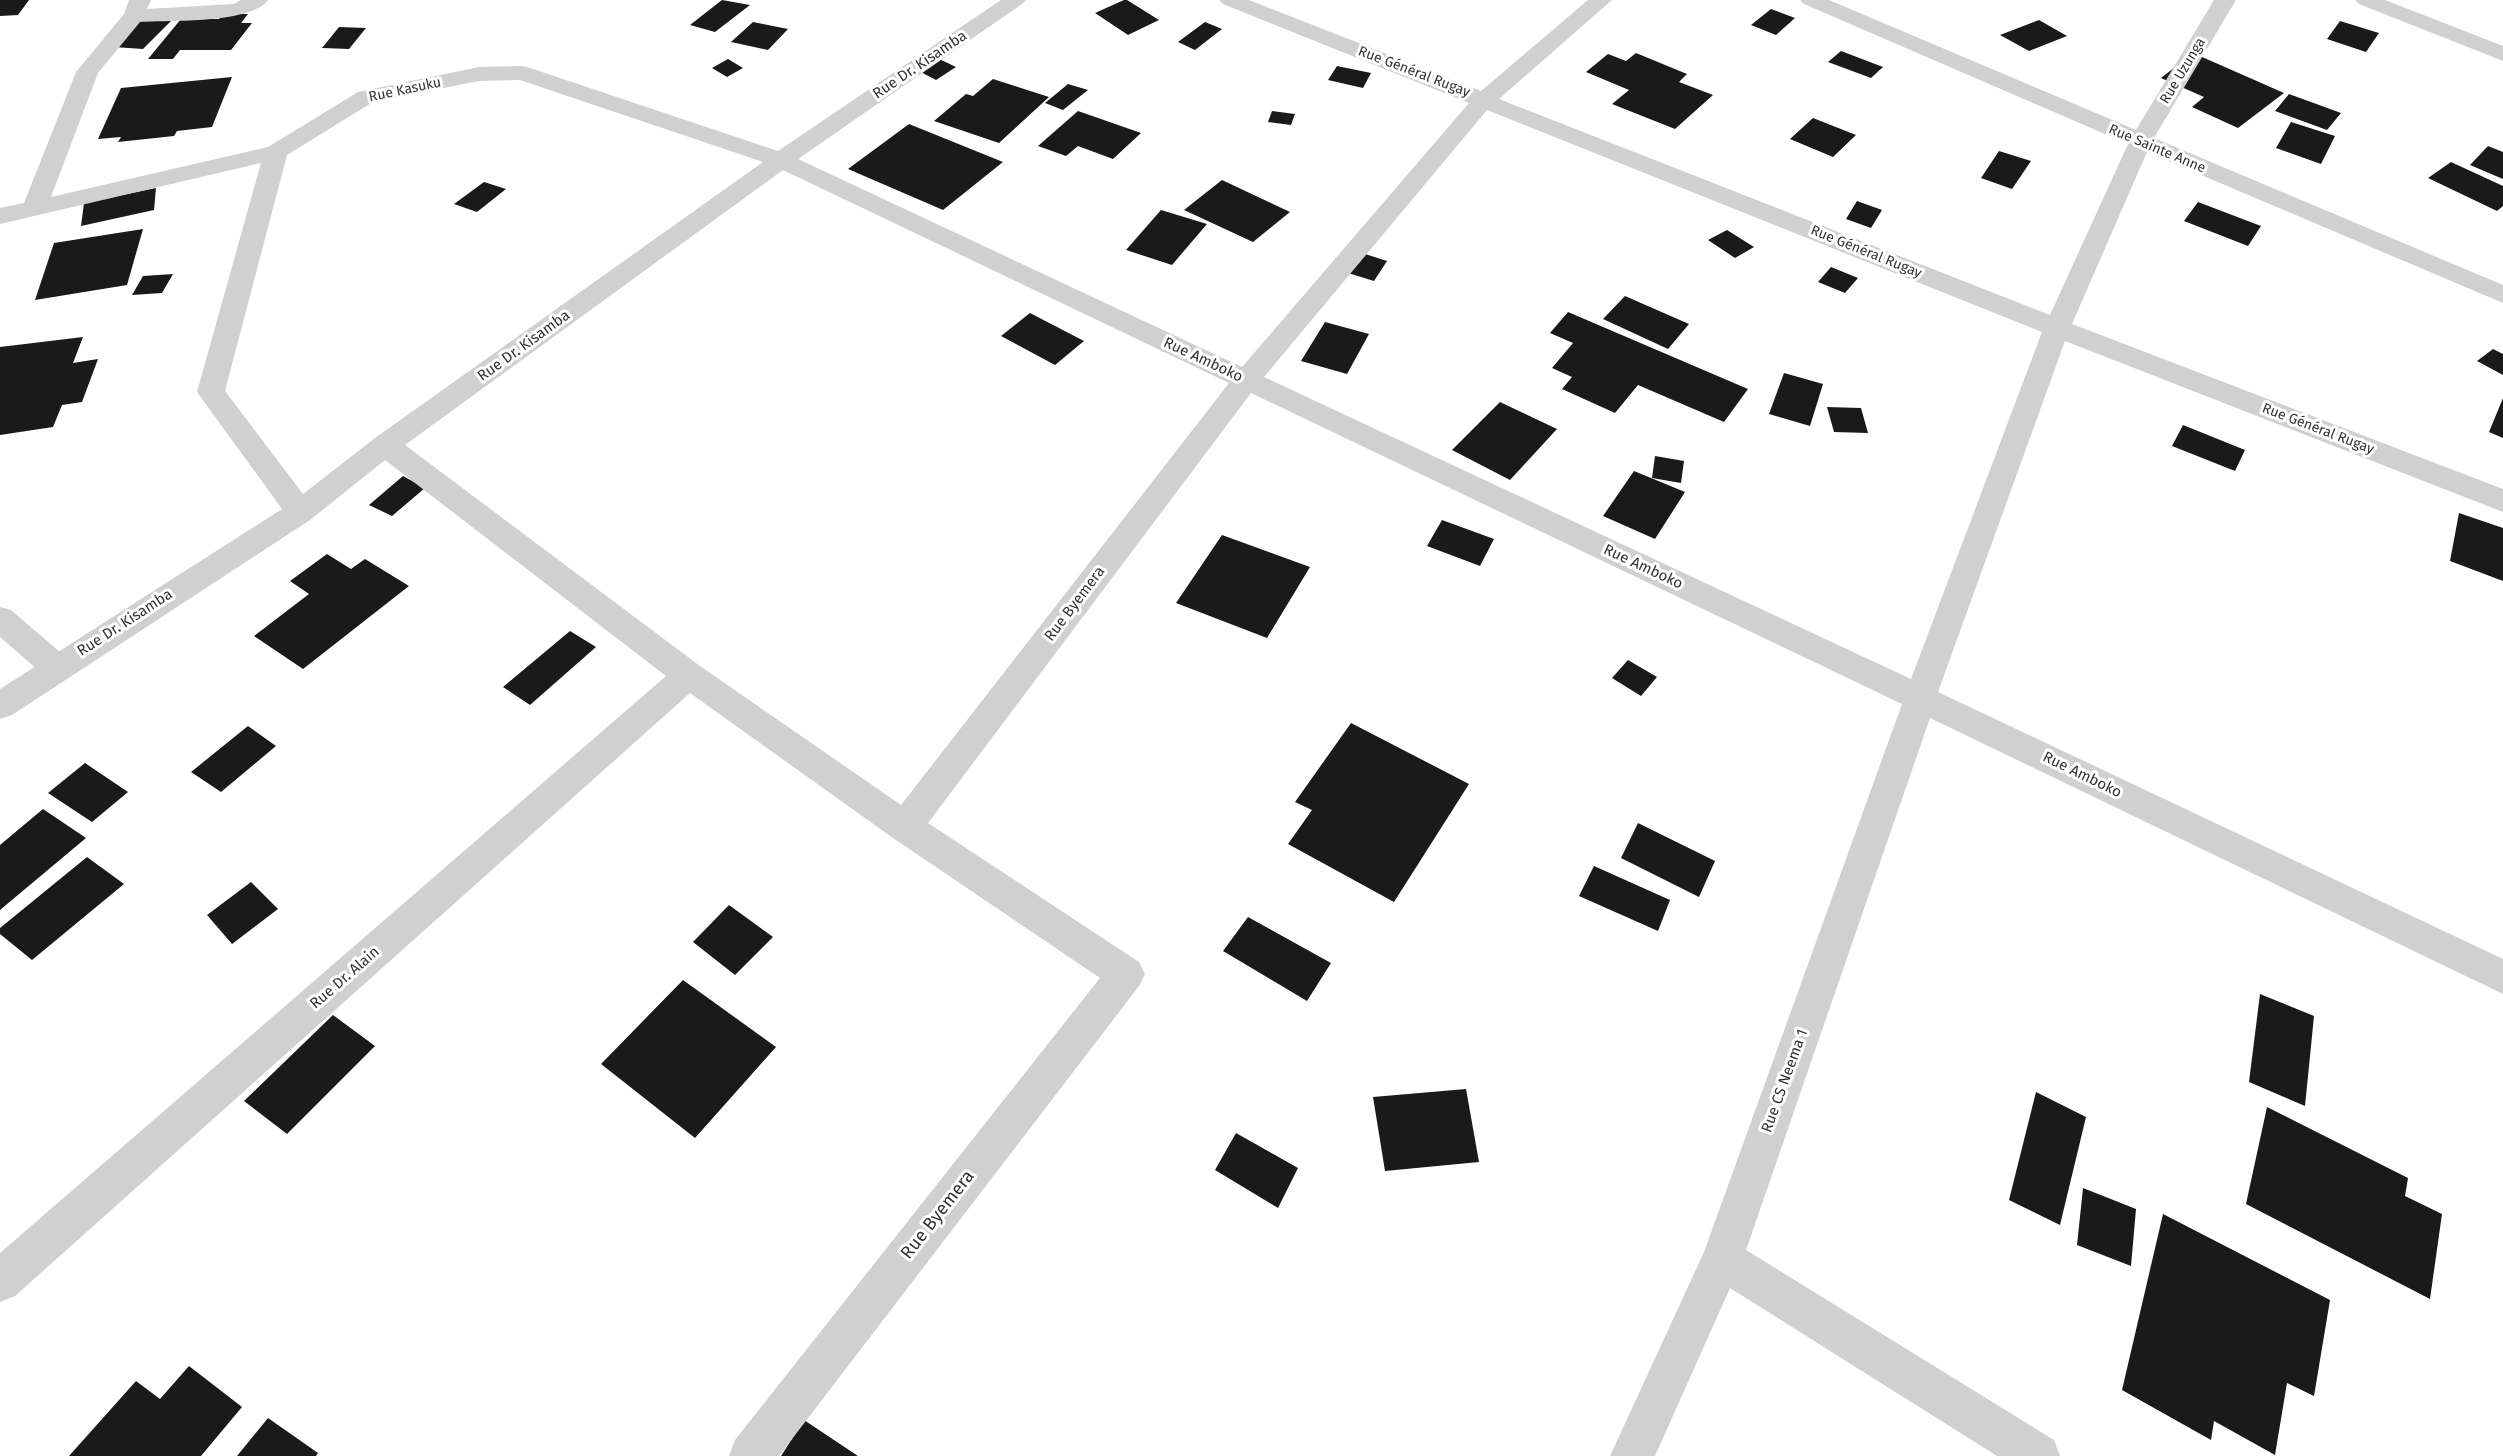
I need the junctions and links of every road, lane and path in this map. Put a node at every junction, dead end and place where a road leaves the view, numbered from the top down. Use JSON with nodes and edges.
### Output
{"nodes":[{"id":1,"x":257,"y":0,"type":"edge"},
{"id":2,"x":1015,"y":0,"type":"edge"},
{"id":3,"x":1230,"y":0,"type":"edge"},
{"id":4,"x":1601,"y":0,"type":"edge"},
{"id":5,"x":1811,"y":0,"type":"edge"},
{"id":6,"x":2225,"y":0,"type":"edge"},
{"id":7,"x":2366,"y":0,"type":"edge"},
{"id":8,"x":137,"y":8,"type":"edge"},
{"id":9,"x":2503,"y":54,"type":"edge"},
{"id":10,"x":1484,"y":100,"type":"junction"},
{"id":11,"x":2140,"y":142,"type":"junction"},
{"id":12,"x":276,"y":152,"type":"junction"},
{"id":13,"x":781,"y":160,"type":"junction"},
{"id":14,"x":34,"y":208,"type":"junction"},
{"id":15,"x":0,"y":216,"type":"edge"},
{"id":16,"x":2503,"y":295,"type":"edge"},
{"id":17,"x":2057,"y":328,"type":"junction"},
{"id":18,"x":1246,"y":380,"type":"junction"},
{"id":19,"x":386,"y":445,"type":"junction"},
{"id":20,"x":2503,"y":501,"type":"edge"},
{"id":21,"x":300,"y":512,"type":"junction"},
{"id":22,"x":0,"y":619,"type":"edge"},
{"id":23,"x":57,"y":668,"type":"junction"},
{"id":24,"x":689,"y":675,"type":"junction"},
{"id":25,"x":15,"y":690,"type":"edge"},
{"id":26,"x":1920,"y":698,"type":"junction"},
{"id":27,"x":0,"y":706,"type":"edge"},
{"id":28,"x":905,"y":827,"type":"junction"},
{"id":29,"x":2503,"y":977,"type":"edge"},
{"id":30,"x":1722,"y":1259,"type":"junction"},
{"id":31,"x":0,"y":1281,"type":"edge"},
{"id":32,"x":751,"y":1456,"type":"edge"},
{"id":33,"x":1632,"y":1456,"type":"edge"},
{"id":34,"x":2038,"y":1456,"type":"edge"}],
"edges":[{"from":1,"to":8,"type":"street"},
{"from":2,"to":13,"type":"street","name":"Rue Dr. Kisamba"},
{"from":3,"to":10,"type":"street","name":"Rue Général Rugay"},
{"from":4,"to":10,"type":"street","name":"Rue Byemera"},
{"from":5,"to":11,"type":"street","name":"Rue Sainte Anne"},
{"from":6,"to":11,"type":"street","name":"Rue Uzunga"},
{"from":7,"to":9,"type":"street"},
{"from":8,"to":14,"type":"street"},
{"from":10,"to":17,"type":"street","name":"Rue Général Rugay"},
{"from":10,"to":18,"type":"street","name":"Rue Byemera"},
{"from":11,"to":16,"type":"street","name":"Rue Sainte Anne"},
{"from":11,"to":17,"type":"street","name":"Rue Uzunga"},
{"from":12,"to":13,"type":"street","name":"Rue Kasuku"},
{"from":12,"to":14,"type":"street","name":"Rue Kasuku"},
{"from":12,"to":21,"type":"street"},
{"from":13,"to":18,"type":"street","name":"Rue Amboko"},
{"from":13,"to":19,"type":"street","name":"Rue Dr. Kisamba"},
{"from":14,"to":15,"type":"street","name":"Rue Kasuku"},
{"from":17,"to":20,"type":"street","name":"Rue Général Rugay"},
{"from":17,"to":26,"type":"street","name":"Rue CS Neema 1"},
{"from":18,"to":26,"type":"street","name":"Rue Amboko"},
{"from":18,"to":28,"type":"street","name":"Rue Byemera"},
{"from":19,"to":21,"type":"street","name":"Rue Dr. Kisamba"},
{"from":19,"to":24,"type":"street"},
{"from":21,"to":23,"type":"street","name":"Rue Dr. Kisamba"},
{"from":22,"to":23,"type":"street"},
{"from":23,"to":25,"type":"street","name":"Rue Dr. Kisamba"},
{"from":24,"to":28,"type":"street"},
{"from":24,"to":31,"type":"street","name":"Rue Dr. Alain"},
{"from":25,"to":27,"type":"street","name":"Rue Dr. Kisamba"},
{"from":26,"to":29,"type":"street","name":"Rue Amboko"},
{"from":26,"to":30,"type":"street","name":"Rue CS Neema 1"},
{"from":28,"to":32,"type":"street","name":"Rue Byemera"},
{"from":30,"to":33,"type":"street","name":"Rue CS Neema 1"},
{"from":30,"to":34,"type":"street"}]}
